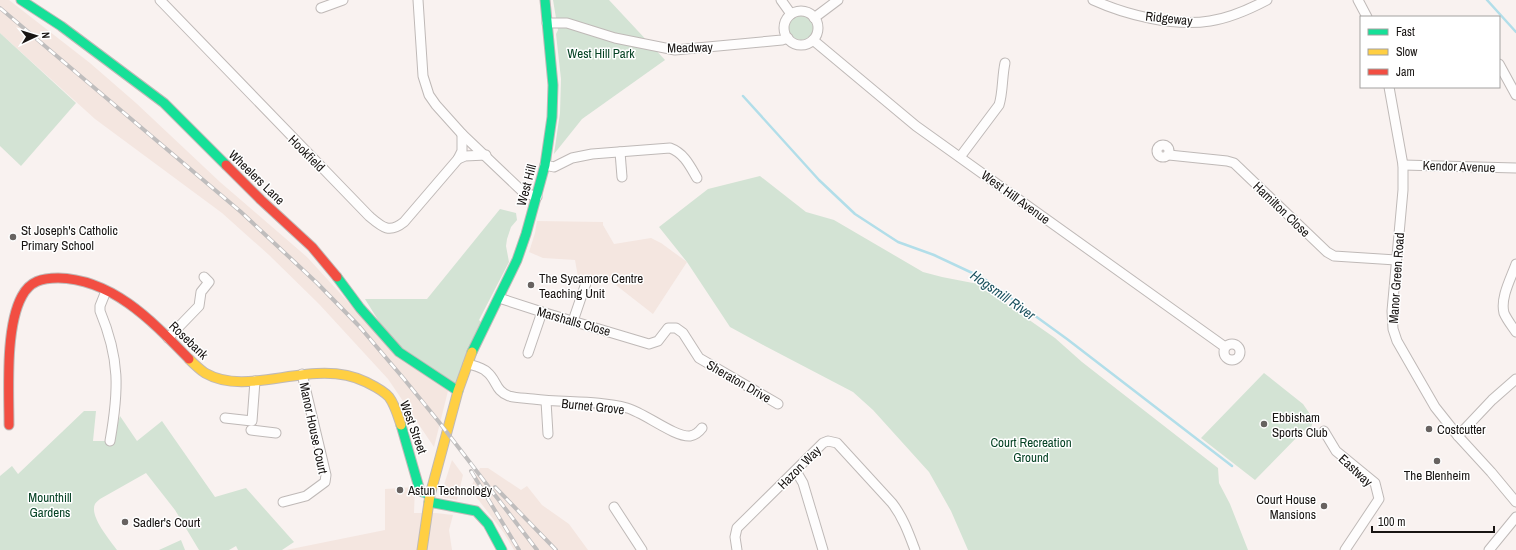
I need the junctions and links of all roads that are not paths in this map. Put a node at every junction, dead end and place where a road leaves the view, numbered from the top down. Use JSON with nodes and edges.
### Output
{"nodes":[{"id":1,"x":21,"y":0,"type":"edge"},
{"id":2,"x":160,"y":0,"type":"edge"},
{"id":3,"x":344,"y":0,"type":"edge"},
{"id":4,"x":418,"y":0,"type":"edge"},
{"id":5,"x":545,"y":0,"type":"edge"},
{"id":6,"x":781,"y":0,"type":"edge"},
{"id":7,"x":838,"y":0,"type":"edge"},
{"id":8,"x":1093,"y":0,"type":"edge"},
{"id":9,"x":1267,"y":0,"type":"edge"},
{"id":10,"x":1358,"y":0,"type":"edge"},
{"id":11,"x":321,"y":8,"type":"dead end"},
{"id":12,"x":791,"y":14,"type":"junction"},
{"id":13,"x":1366,"y":16,"type":"edge"},
{"id":14,"x":814,"y":18,"type":"junction"},
{"id":15,"x":547,"y":23,"type":"junction"},
{"id":16,"x":788,"y":38,"type":"junction"},
{"id":17,"x":813,"y":40,"type":"junction"},
{"id":18,"x":1005,"y":63,"type":"dead end"},
{"id":19,"x":1500,"y":66,"type":"edge"},
{"id":20,"x":1389,"y":88,"type":"edge"},
{"id":21,"x":1516,"y":95,"type":"edge"},
{"id":22,"x":462,"y":134,"type":"junction"},
{"id":23,"x":620,"y":152,"type":"junction"},
{"id":24,"x":486,"y":155,"type":"junction"},
{"id":25,"x":1169,"y":155,"type":"dead end"},
{"id":26,"x":960,"y":157,"type":"junction"},
{"id":27,"x":458,"y":159,"type":"junction"},
{"id":28,"x":545,"y":165,"type":"junction"},
{"id":29,"x":1403,"y":165,"type":"junction"},
{"id":30,"x":1516,"y":168,"type":"edge"},
{"id":31,"x":622,"y":177,"type":"dead end"},
{"id":32,"x":697,"y":178,"type":"dead end"},
{"id":33,"x":537,"y":197,"type":"junction"},
{"id":34,"x":1396,"y":260,"type":"junction"},
{"id":35,"x":1516,"y":264,"type":"edge"},
{"id":36,"x":204,"y":277,"type":"dead end"},
{"id":37,"x":586,"y":282,"type":"dead end"},
{"id":38,"x":106,"y":291,"type":"junction"},
{"id":39,"x":499,"y":298,"type":"junction"},
{"id":40,"x":542,"y":312,"type":"junction"},
{"id":41,"x":573,"y":321,"type":"junction"},
{"id":42,"x":1516,"y":332,"type":"edge"},
{"id":43,"x":168,"y":338,"type":"junction"},
{"id":44,"x":649,"y":344,"type":"joint"},
{"id":45,"x":1225,"y":347,"type":"dead end"},
{"id":46,"x":528,"y":353,"type":"dead end"},
{"id":47,"x":468,"y":364,"type":"junction"},
{"id":48,"x":302,"y":374,"type":"junction"},
{"id":49,"x":1516,"y":379,"type":"edge"},
{"id":50,"x":260,"y":380,"type":"junction"},
{"id":51,"x":458,"y":390,"type":"junction"},
{"id":52,"x":546,"y":401,"type":"junction"},
{"id":53,"x":778,"y":404,"type":"dead end"},
{"id":54,"x":226,"y":418,"type":"dead end"},
{"id":55,"x":252,"y":421,"type":"junction"},
{"id":56,"x":9,"y":425,"type":"dead end"},
{"id":57,"x":702,"y":428,"type":"dead end"},
{"id":58,"x":1324,"y":431,"type":"dead end"},
{"id":59,"x":276,"y":432,"type":"dead end"},
{"id":60,"x":548,"y":434,"type":"dead end"},
{"id":61,"x":1458,"y":436,"type":"junction"},
{"id":62,"x":110,"y":441,"type":"dead end"},
{"id":63,"x":796,"y":471,"type":"junction"},
{"id":64,"x":429,"y":498,"type":"junction"},
{"id":65,"x":283,"y":502,"type":"dead end"},
{"id":66,"x":1516,"y":502,"type":"edge"},
{"id":67,"x":614,"y":507,"type":"dead end"},
{"id":68,"x":1516,"y":516,"type":"edge"},
{"id":69,"x":422,"y":550,"type":"edge"},
{"id":70,"x":502,"y":550,"type":"edge"},
{"id":71,"x":642,"y":550,"type":"edge"},
{"id":72,"x":737,"y":550,"type":"edge"},
{"id":73,"x":823,"y":550,"type":"edge"},
{"id":74,"x":915,"y":550,"type":"edge"},
{"id":75,"x":1345,"y":550,"type":"edge"},
{"id":76,"x":1489,"y":550,"type":"edge"}],
"edges":[{"from":1,"to":51,"type":"street","name":"Wheelers Lane"},
{"from":2,"to":27,"type":"street","name":"Hookfield"},
{"from":3,"to":11,"type":"street"},
{"from":4,"to":22,"type":"street"},
{"from":5,"to":15,"type":"street","name":"West Hill"},
{"from":6,"to":12,"type":"street"},
{"from":7,"to":14,"type":"street"},
{"from":8,"to":9,"type":"street","name":"Ridgeway"},
{"from":10,"to":13,"type":"street"},
{"from":12,"to":14,"type":"street"},
{"from":12,"to":16,"type":"street"},
{"from":14,"to":17,"type":"street"},
{"from":15,"to":16,"type":"street","name":"Meadway"},
{"from":15,"to":28,"type":"street","name":"West Hill"},
{"from":16,"to":17,"type":"street"},
{"from":17,"to":26,"type":"street","name":"West Hill Avenue"},
{"from":18,"to":26,"type":"street"},
{"from":19,"to":21,"type":"street"},
{"from":20,"to":29,"type":"street","name":"Manor Green Road"},
{"from":22,"to":24,"type":"street"},
{"from":22,"to":27,"type":"street","name":"Hookfield"},
{"from":23,"to":28,"type":"street"},
{"from":23,"to":31,"type":"street"},
{"from":23,"to":32,"type":"street"},
{"from":24,"to":27,"type":"street"},
{"from":24,"to":33,"type":"street"},
{"from":25,"to":34,"type":"street","name":"Hamilton Close"},
{"from":26,"to":45,"type":"street","name":"West Hill Avenue"},
{"from":28,"to":33,"type":"street","name":"West Hill"},
{"from":29,"to":30,"type":"street","name":"Kendor Avenue"},
{"from":29,"to":34,"type":"street","name":"Manor Green Road"},
{"from":33,"to":39,"type":"street","name":"West Hill"},
{"from":34,"to":61,"type":"street","name":"Manor Green Road"},
{"from":35,"to":42,"type":"street"},
{"from":36,"to":43,"type":"street"},
{"from":37,"to":41,"type":"street"},
{"from":38,"to":43,"type":"street","name":"Rosebank"},
{"from":38,"to":56,"type":"street","name":"Rosebank"},
{"from":38,"to":62,"type":"street"},
{"from":39,"to":40,"type":"street","name":"Marshalls Close"},
{"from":39,"to":47,"type":"street","name":"West Hill"},
{"from":40,"to":41,"type":"street","name":"Marshalls Close"},
{"from":40,"to":46,"type":"street"},
{"from":41,"to":44,"type":"street","name":"Marshalls Close"},
{"from":43,"to":50,"type":"street","name":"Rosebank"},
{"from":44,"to":53,"type":"street","name":"Sheraton Drive"},
{"from":47,"to":51,"type":"street","name":"West Hill"},
{"from":47,"to":52,"type":"street"},
{"from":48,"to":50,"type":"street","name":"West Street"},
{"from":48,"to":64,"type":"street","name":"West Street"},
{"from":48,"to":65,"type":"street","name":"Manor House Court"},
{"from":49,"to":61,"type":"street"},
{"from":50,"to":55,"type":"street"},
{"from":51,"to":64,"type":"street","name":"West Hill"},
{"from":52,"to":57,"type":"street","name":"Burnet Grove"},
{"from":52,"to":60,"type":"street"},
{"from":54,"to":55,"type":"street"},
{"from":55,"to":59,"type":"street"},
{"from":58,"to":75,"type":"street","name":"Eastway"},
{"from":61,"to":66,"type":"street","name":"Manor Green Road"},
{"from":63,"to":72,"type":"street","name":"Hazon Way"},
{"from":63,"to":73,"type":"street"},
{"from":63,"to":74,"type":"street","name":"Hazon Way"},
{"from":64,"to":69,"type":"street"},
{"from":64,"to":70,"type":"street"},
{"from":67,"to":71,"type":"street"},
{"from":68,"to":76,"type":"street"}]}
